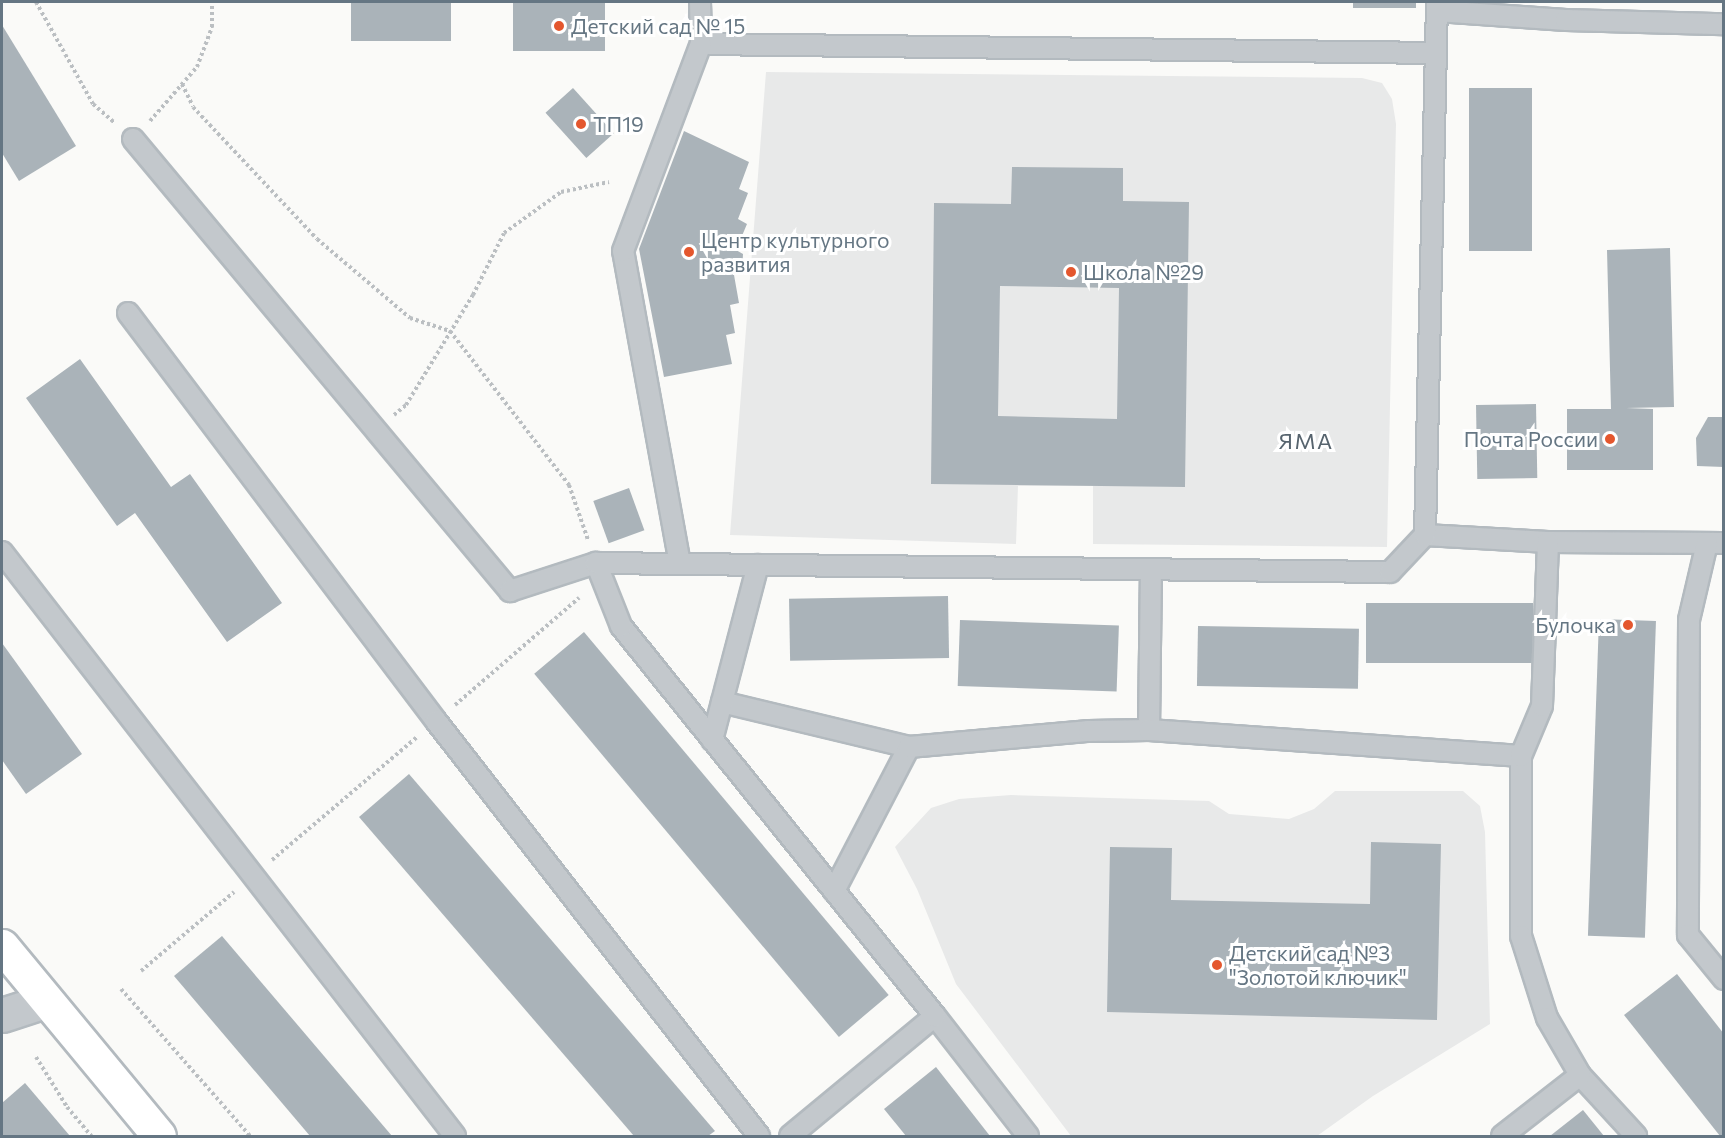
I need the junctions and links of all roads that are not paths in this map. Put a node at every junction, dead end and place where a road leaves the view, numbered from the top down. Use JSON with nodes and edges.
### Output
{"nodes":[{"id":1,"x":700,"y":2,"type":"edge"},
{"id":2,"x":1437,"y":6,"type":"edge"},
{"id":3,"x":1724,"y":24,"type":"edge"},
{"id":4,"x":701,"y":44,"type":"junction"},
{"id":5,"x":1434,"y":53,"type":"junction"},
{"id":6,"x":133,"y":139,"type":"road end"},
{"id":7,"x":128,"y":313,"type":"dead end"},
{"id":8,"x":1425,"y":534,"type":"junction"},
{"id":9,"x":1548,"y":542,"type":"junction"},
{"id":10,"x":1715,"y":543,"type":"edge"},
{"id":11,"x":2,"y":552,"type":"edge"},
{"id":12,"x":596,"y":563,"type":"junction"},
{"id":13,"x":680,"y":564,"type":"junction"},
{"id":14,"x":758,"y":565,"type":"junction"},
{"id":15,"x":1151,"y":569,"type":"junction"},
{"id":16,"x":722,"y":702,"type":"junction"},
{"id":17,"x":1149,"y":730,"type":"junction"},
{"id":18,"x":712,"y":740,"type":"junction"},
{"id":19,"x":909,"y":747,"type":"junction"},
{"id":20,"x":1521,"y":756,"type":"junction"},
{"id":21,"x":834,"y":891,"type":"junction"},
{"id":22,"x":2,"y":946,"type":"edge"},
{"id":23,"x":1724,"y":979,"type":"edge"},
{"id":24,"x":45,"y":1001,"type":"junction"},
{"id":25,"x":2,"y":1015,"type":"edge"},
{"id":26,"x":934,"y":1016,"type":"junction"},
{"id":27,"x":1580,"y":1075,"type":"junction"},
{"id":28,"x":159,"y":1137,"type":"edge"},
{"id":29,"x":455,"y":1137,"type":"edge"},
{"id":30,"x":759,"y":1137,"type":"edge"},
{"id":31,"x":790,"y":1137,"type":"edge"},
{"id":32,"x":1028,"y":1137,"type":"edge"},
{"id":33,"x":1502,"y":1137,"type":"edge"},
{"id":34,"x":1636,"y":1137,"type":"edge"}],
"edges":[{"from":1,"to":4,"type":"lane"},
{"from":2,"to":3,"type":"lane"},
{"from":2,"to":5,"type":"lane"},
{"from":4,"to":5,"type":"lane"},
{"from":4,"to":13,"type":"lane"},
{"from":5,"to":8,"type":"lane"},
{"from":6,"to":12,"type":"lane"},
{"from":7,"to":30,"type":"lane"},
{"from":8,"to":9,"type":"lane"},
{"from":8,"to":15,"type":"lane"},
{"from":9,"to":10,"type":"lane"},
{"from":9,"to":20,"type":"lane"},
{"from":10,"to":23,"type":"lane"},
{"from":11,"to":29,"type":"lane"},
{"from":12,"to":13,"type":"lane"},
{"from":12,"to":18,"type":"lane"},
{"from":13,"to":14,"type":"lane"},
{"from":14,"to":15,"type":"lane"},
{"from":14,"to":16,"type":"lane"},
{"from":15,"to":17,"type":"lane"},
{"from":16,"to":18,"type":"lane"},
{"from":16,"to":19,"type":"lane"},
{"from":17,"to":19,"type":"lane"},
{"from":17,"to":20,"type":"lane"},
{"from":18,"to":21,"type":"lane"},
{"from":19,"to":21,"type":"lane"},
{"from":20,"to":27,"type":"lane"},
{"from":21,"to":26,"type":"lane"},
{"from":22,"to":24,"type":"street"},
{"from":24,"to":25,"type":"street"},
{"from":24,"to":28,"type":"street"},
{"from":26,"to":31,"type":"lane"},
{"from":26,"to":32,"type":"lane"},
{"from":27,"to":33,"type":"lane"},
{"from":27,"to":34,"type":"lane"}]}
